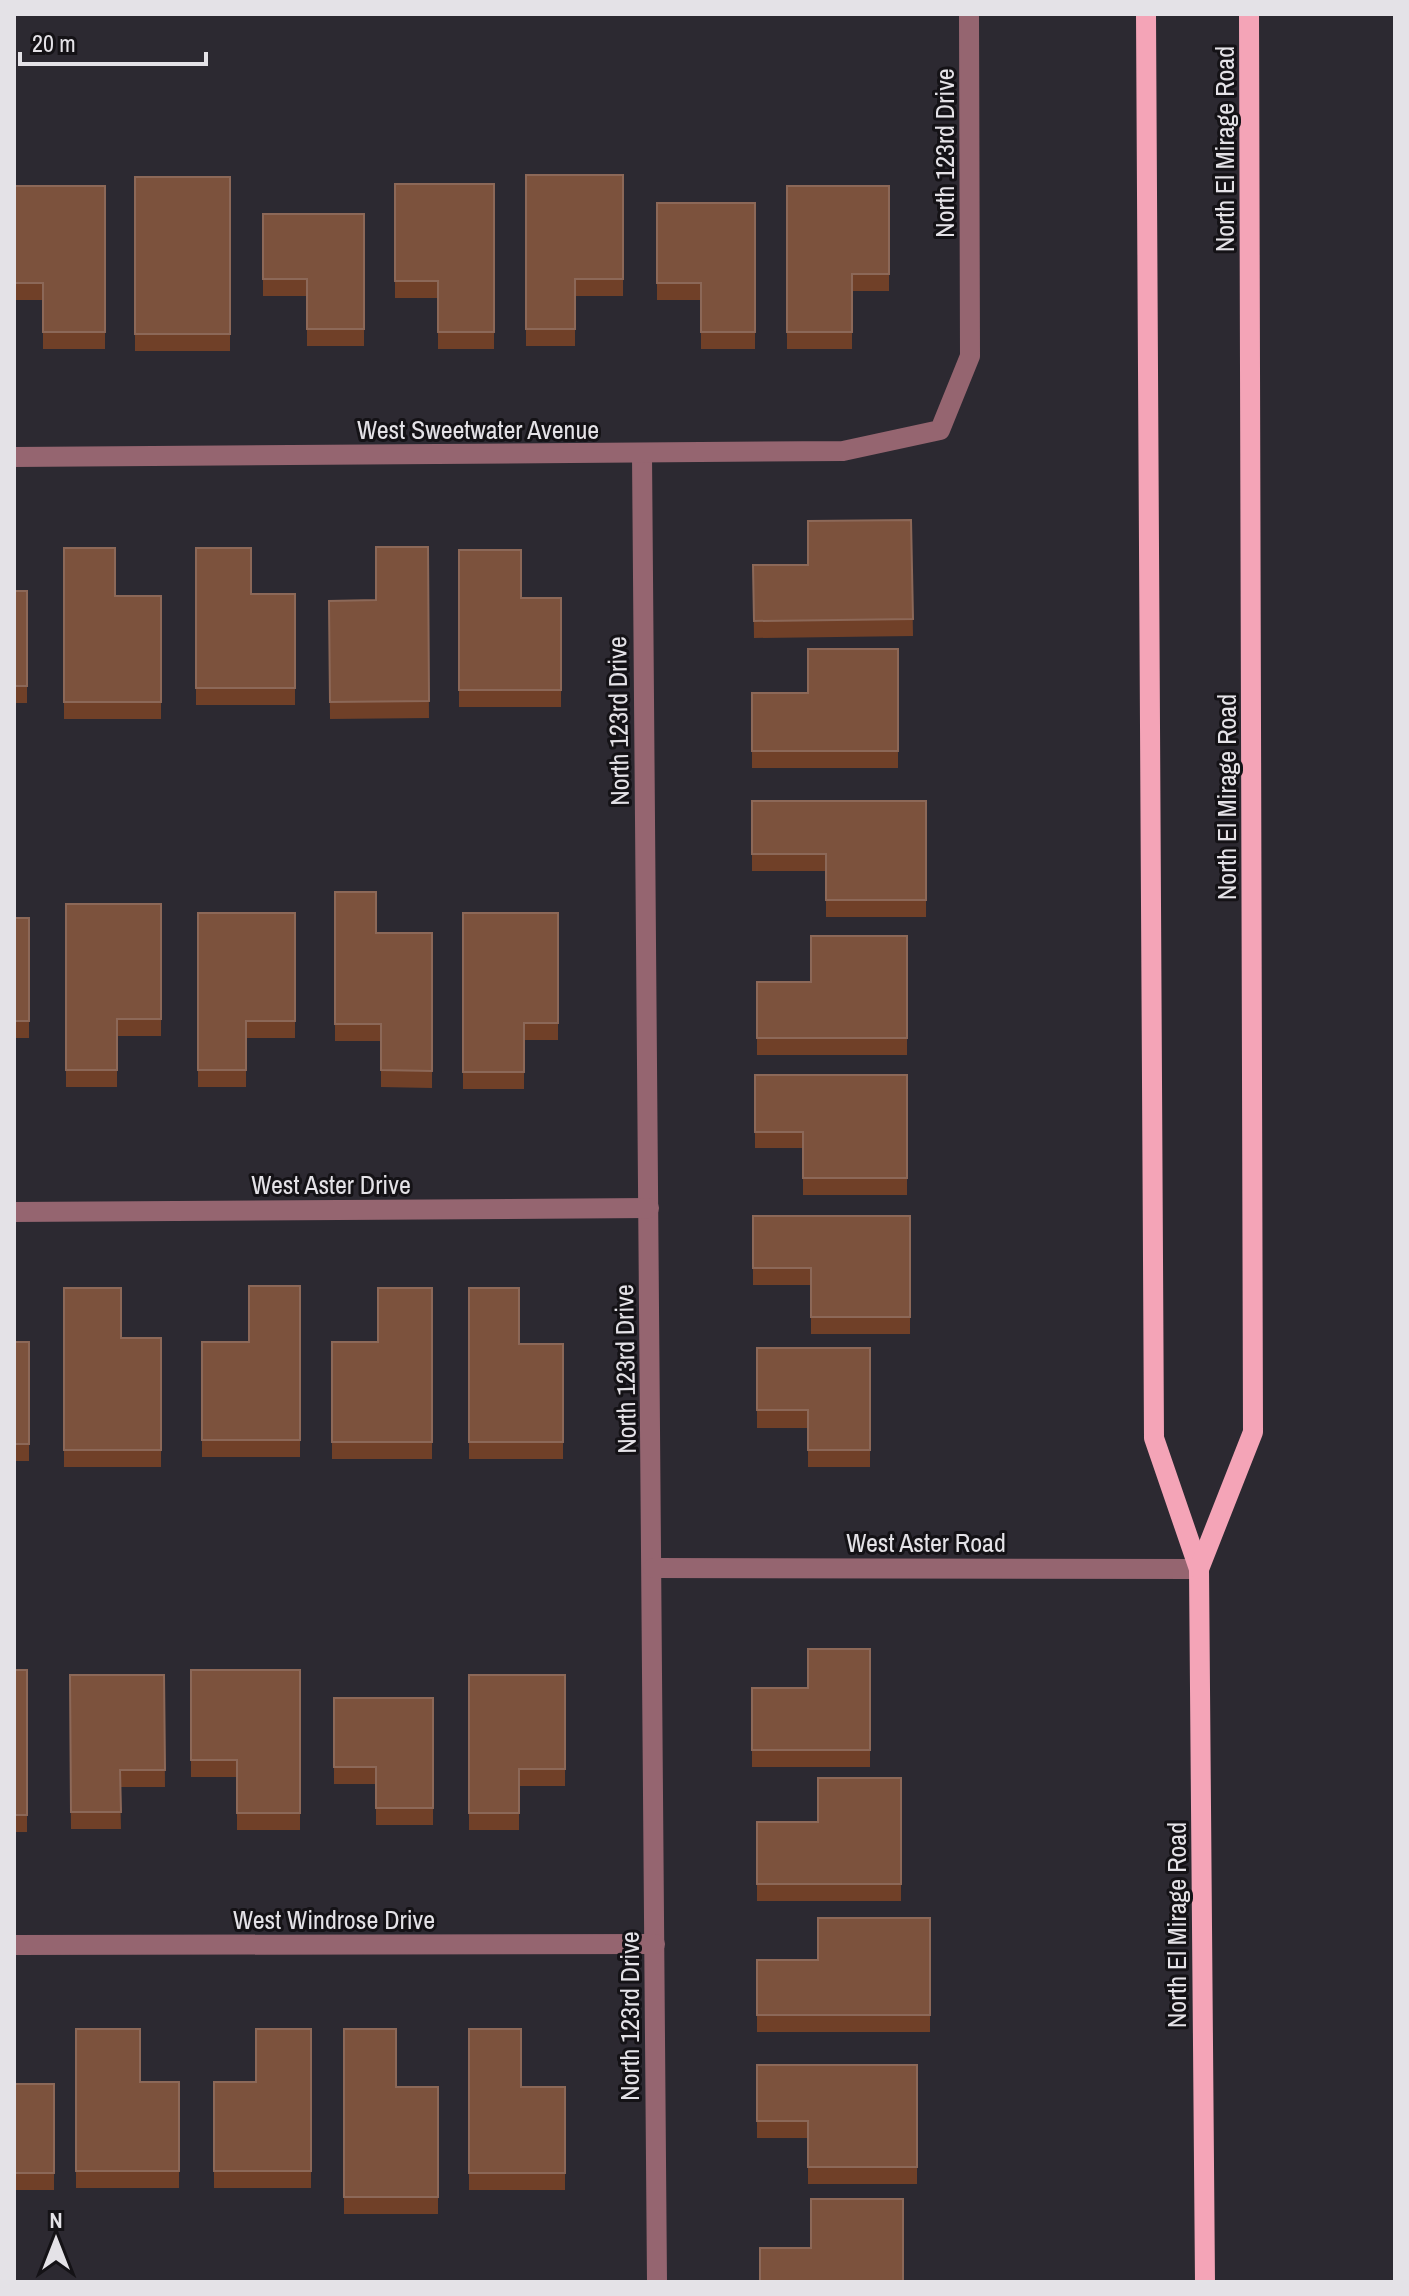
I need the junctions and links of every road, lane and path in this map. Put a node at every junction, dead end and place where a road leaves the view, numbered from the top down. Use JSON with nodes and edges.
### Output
{"nodes":[{"id":1,"x":969,"y":14,"type":"edge"},
{"id":2,"x":1146,"y":14,"type":"edge"},
{"id":3,"x":1249,"y":14,"type":"edge"},
{"id":4,"x":940,"y":430,"type":"joint"},
{"id":5,"x":642,"y":455,"type":"junction"},
{"id":6,"x":14,"y":457,"type":"edge"},
{"id":7,"x":649,"y":1208,"type":"junction"},
{"id":8,"x":14,"y":1212,"type":"edge"},
{"id":9,"x":653,"y":1568,"type":"junction"},
{"id":10,"x":1199,"y":1569,"type":"junction"},
{"id":11,"x":655,"y":1944,"type":"junction"},
{"id":12,"x":14,"y":1945,"type":"edge"},
{"id":13,"x":657,"y":2282,"type":"edge"},
{"id":14,"x":1205,"y":2282,"type":"edge"}],
"edges":[{"from":1,"to":4,"type":"street","name":"North 123rd Drive"},
{"from":2,"to":10,"type":"main road","name":"North El Mirage Road"},
{"from":3,"to":10,"type":"main road","name":"North El Mirage Road"},
{"from":4,"to":5,"type":"street","name":"West Sweetwater Avenue"},
{"from":5,"to":6,"type":"street","name":"West Sweetwater Avenue"},
{"from":5,"to":7,"type":"street","name":"North 123rd Drive"},
{"from":7,"to":8,"type":"street","name":"West Aster Drive"},
{"from":7,"to":9,"type":"street","name":"North 123rd Drive"},
{"from":9,"to":10,"type":"street","name":"West Aster Road"},
{"from":9,"to":11,"type":"street","name":"North 123rd Drive"},
{"from":10,"to":14,"type":"main road","name":"North El Mirage Road"},
{"from":11,"to":12,"type":"street","name":"West Windrose Drive"},
{"from":11,"to":13,"type":"street","name":"North 123rd Drive"}]}
